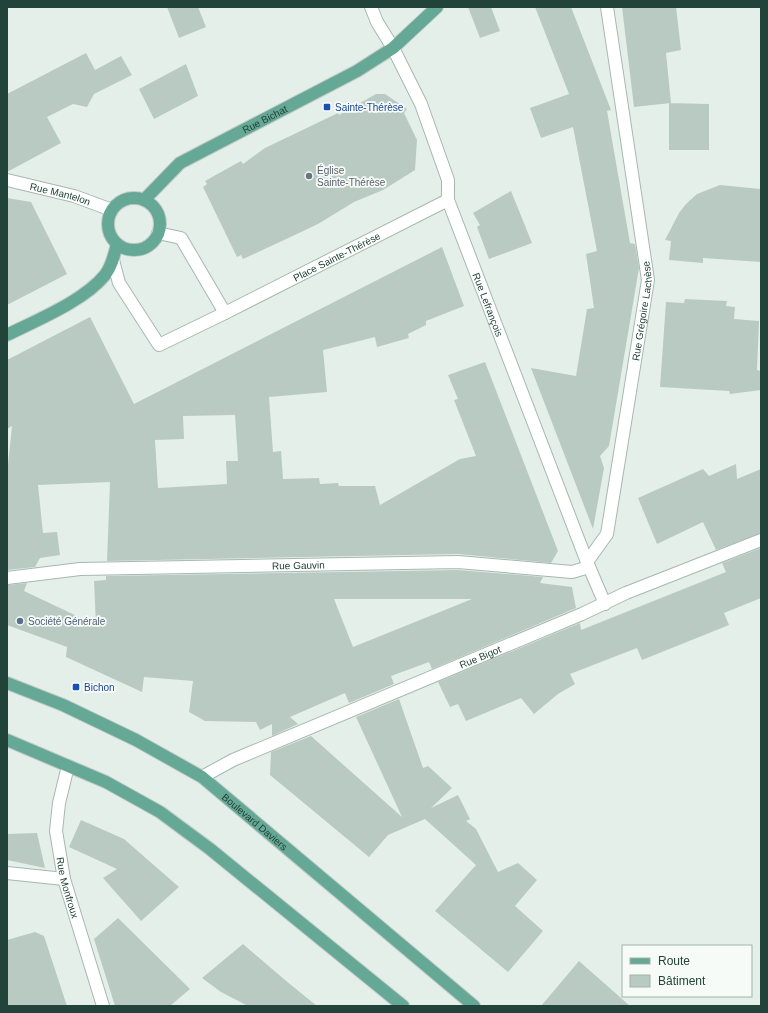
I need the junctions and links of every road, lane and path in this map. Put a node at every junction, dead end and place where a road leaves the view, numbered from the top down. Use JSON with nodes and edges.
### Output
{"nodes":[{"id":1,"x":371,"y":7,"type":"edge"},
{"id":2,"x":436,"y":7,"type":"edge"},
{"id":3,"x":608,"y":7,"type":"edge"},
{"id":4,"x":393,"y":48,"type":"junction"},
{"id":5,"x":7,"y":180,"type":"edge"},
{"id":6,"x":144,"y":200,"type":"junction"},
{"id":7,"x":448,"y":200,"type":"junction"},
{"id":8,"x":112,"y":210,"type":"junction"},
{"id":9,"x":158,"y":233,"type":"junction"},
{"id":10,"x":117,"y":244,"type":"junction"},
{"id":11,"x":113,"y":260,"type":"junction"},
{"id":12,"x":225,"y":313,"type":"junction"},
{"id":13,"x":7,"y":335,"type":"edge"},
{"id":14,"x":761,"y":540,"type":"edge"},
{"id":15,"x":588,"y":564,"type":"junction"},
{"id":16,"x":7,"y":578,"type":"edge"},
{"id":17,"x":605,"y":604,"type":"junction"},
{"id":18,"x":7,"y":683,"type":"edge"},
{"id":19,"x":7,"y":740,"type":"edge"},
{"id":20,"x":68,"y":766,"type":"junction"},
{"id":21,"x":202,"y":777,"type":"junction"},
{"id":22,"x":7,"y":873,"type":"edge"},
{"id":23,"x":64,"y":879,"type":"junction"},
{"id":24,"x":103,"y":1006,"type":"edge"},
{"id":25,"x":403,"y":1006,"type":"edge"},
{"id":26,"x":474,"y":1006,"type":"edge"}],
"edges":[{"from":1,"to":4,"type":"street","name":"Rue Lefrançois"},
{"from":2,"to":4,"type":"main road","name":"Rue Bichat"},
{"from":3,"to":15,"type":"street","name":"Rue Grégoire Lachèse"},
{"from":4,"to":6,"type":"main road","name":"Rue Bichat"},
{"from":4,"to":7,"type":"street","name":"Rue Lefrançois"},
{"from":5,"to":8,"type":"street","name":"Rue Mantelon"},
{"from":6,"to":8,"type":"main road"},
{"from":6,"to":9,"type":"main road"},
{"from":7,"to":12,"type":"street","name":"Place Sainte-Thérèse"},
{"from":7,"to":15,"type":"street","name":"Rue Lefrançois"},
{"from":8,"to":10,"type":"main road"},
{"from":9,"to":10,"type":"main road"},
{"from":9,"to":12,"type":"street"},
{"from":10,"to":11,"type":"main road"},
{"from":11,"to":12,"type":"street","name":"Place Sainte-Thérèse"},
{"from":11,"to":13,"type":"main road"},
{"from":14,"to":17,"type":"street","name":"Rue Bigot"},
{"from":15,"to":16,"type":"street","name":"Rue Gauvin"},
{"from":15,"to":17,"type":"street"},
{"from":17,"to":21,"type":"street","name":"Rue Bigot"},
{"from":18,"to":21,"type":"main road","name":"Boulevard Daviers"},
{"from":19,"to":20,"type":"main road"},
{"from":20,"to":23,"type":"street","name":"Rue Monfroux"},
{"from":20,"to":25,"type":"main road"},
{"from":21,"to":26,"type":"main road","name":"Boulevard Daviers"},
{"from":22,"to":23,"type":"street"},
{"from":23,"to":24,"type":"street","name":"Rue Monfroux"}]}
